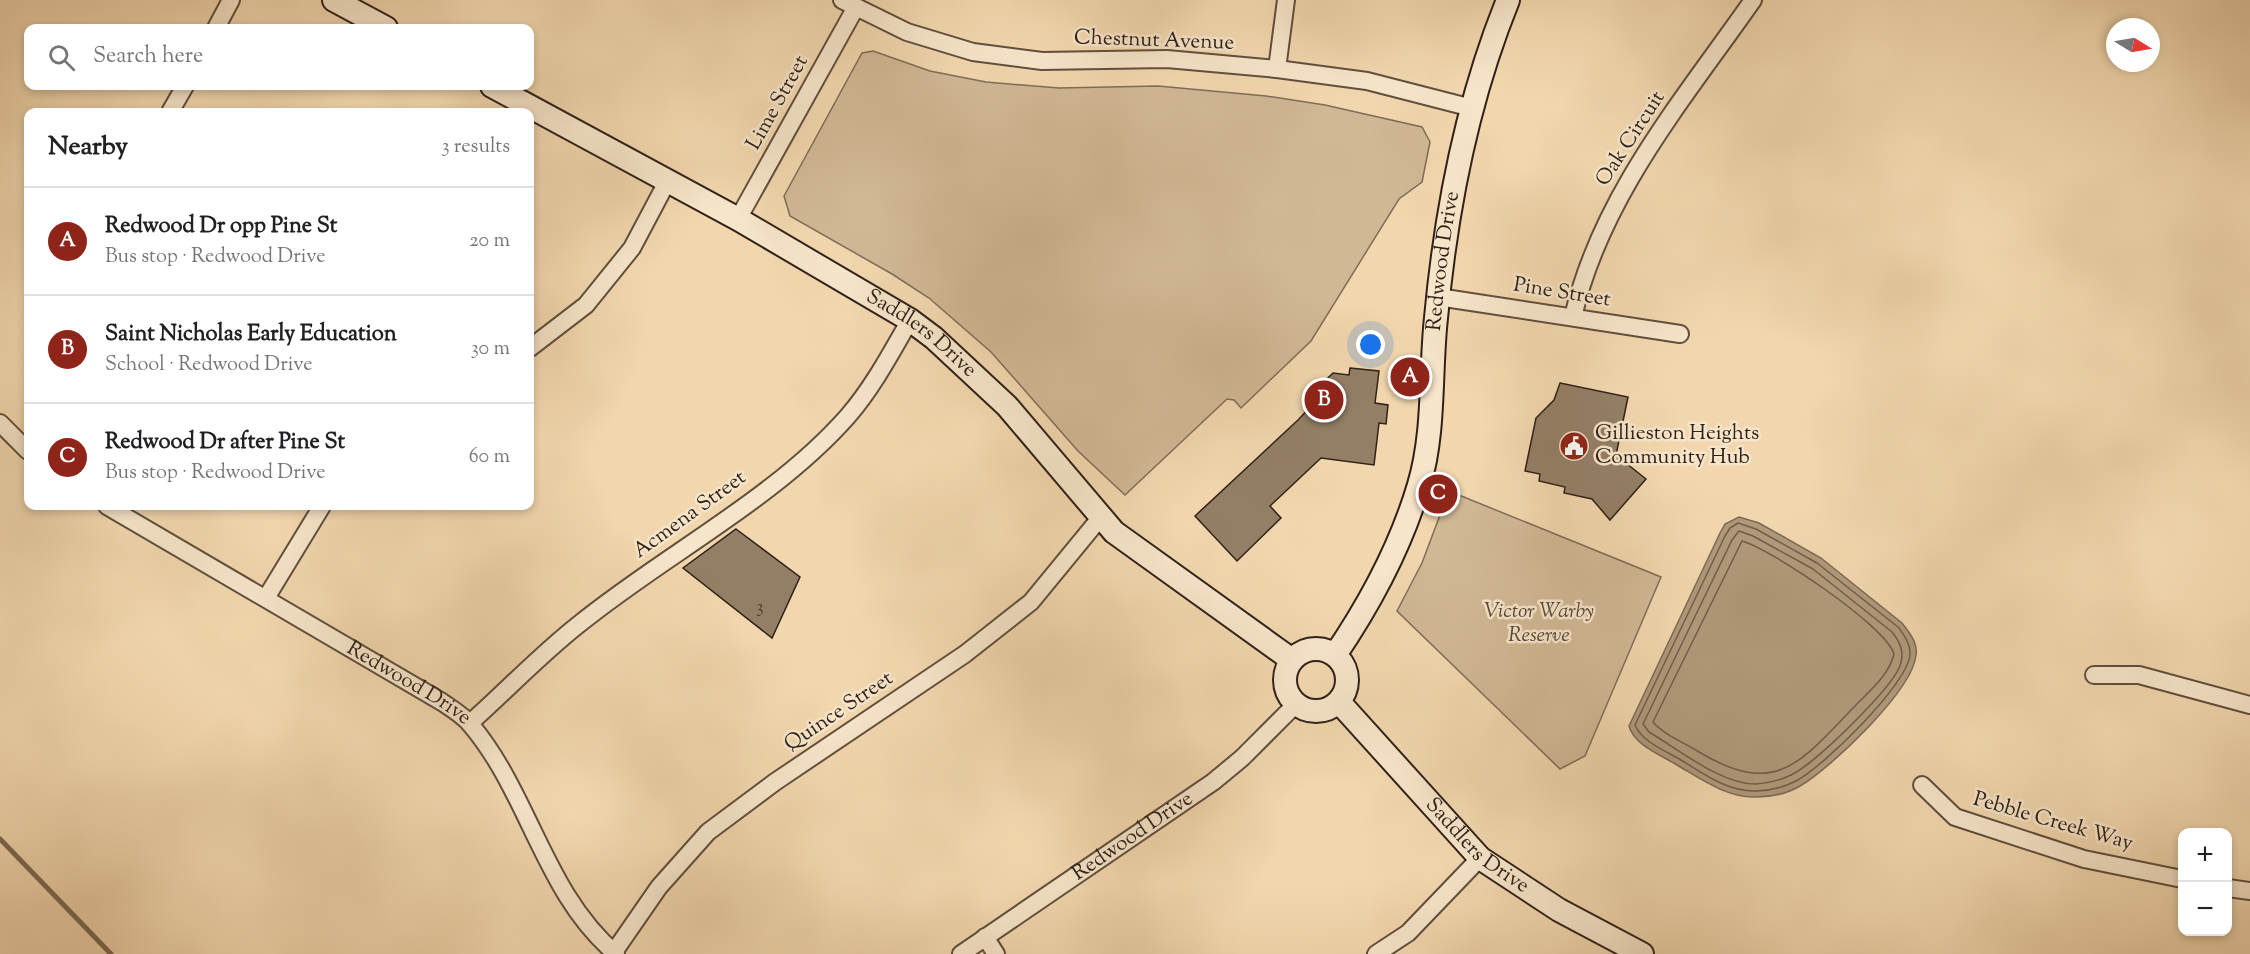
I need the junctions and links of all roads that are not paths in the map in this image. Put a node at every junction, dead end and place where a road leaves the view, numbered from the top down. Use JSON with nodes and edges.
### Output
{"nodes":[{"id":1,"x":231,"y":0,"type":"edge"},
{"id":2,"x":333,"y":0,"type":"edge"},
{"id":3,"x":1286,"y":0,"type":"edge"},
{"id":4,"x":1508,"y":0,"type":"edge"},
{"id":5,"x":1753,"y":0,"type":"edge"},
{"id":6,"x":849,"y":4,"type":"edge"},
{"id":7,"x":218,"y":24,"type":"edge"},
{"id":8,"x":378,"y":24,"type":"edge"},
{"id":9,"x":1276,"y":69,"type":"junction"},
{"id":10,"x":183,"y":90,"type":"edge"},
{"id":11,"x":499,"y":90,"type":"edge"},
{"id":12,"x":172,"y":108,"type":"edge"},
{"id":13,"x":533,"y":108,"type":"edge"},
{"id":14,"x":534,"y":108,"type":"edge"},
{"id":15,"x":1472,"y":108,"type":"junction"},
{"id":16,"x":668,"y":180,"type":"junction"},
{"id":17,"x":738,"y":219,"type":"junction"},
{"id":18,"x":1438,"y":297,"type":"junction"},
{"id":19,"x":1572,"y":317,"type":"junction"},
{"id":20,"x":910,"y":320,"type":"junction"},
{"id":21,"x":1680,"y":334,"type":"dead end"},
{"id":22,"x":534,"y":345,"type":"edge"},
{"id":23,"x":0,"y":423,"type":"edge"},
{"id":24,"x":24,"y":447,"type":"edge"},
{"id":25,"x":114,"y":510,"type":"edge"},
{"id":26,"x":320,"y":510,"type":"edge"},
{"id":27,"x":1100,"y":518,"type":"junction"},
{"id":28,"x":266,"y":598,"type":"junction"},
{"id":29,"x":1335,"y":655,"type":"junction"},
{"id":30,"x":1293,"y":660,"type":"junction"},
{"id":31,"x":2094,"y":675,"type":"dead end"},
{"id":32,"x":1339,"y":702,"type":"junction"},
{"id":33,"x":1296,"y":704,"type":"junction"},
{"id":34,"x":2250,"y":705,"type":"edge"},
{"id":35,"x":470,"y":723,"type":"junction"},
{"id":36,"x":1922,"y":785,"type":"dead end"},
{"id":37,"x":1480,"y":858,"type":"junction"},
{"id":38,"x":2178,"y":878,"type":"edge"},
{"id":39,"x":2232,"y":889,"type":"edge"},
{"id":40,"x":2250,"y":891,"type":"edge"},
{"id":41,"x":986,"y":937,"type":"junction"},
{"id":42,"x":615,"y":953,"type":"edge"},
{"id":43,"x":961,"y":954,"type":"edge"},
{"id":44,"x":996,"y":954,"type":"edge"},
{"id":45,"x":1376,"y":954,"type":"edge"},
{"id":46,"x":1642,"y":954,"type":"edge"}],
"edges":[{"from":1,"to":7,"type":"street"},
{"from":2,"to":8,"type":"street"},
{"from":3,"to":9,"type":"street"},
{"from":4,"to":15,"type":"street","name":"Redwood Drive"},
{"from":5,"to":19,"type":"street","name":"Oak Circuit"},
{"from":6,"to":9,"type":"street","name":"Chestnut Avenue"},
{"from":6,"to":17,"type":"street","name":"Lime Street"},
{"from":9,"to":15,"type":"street","name":"Chestnut Avenue"},
{"from":10,"to":12,"type":"street"},
{"from":11,"to":13,"type":"street","name":"Saddlers Drive"},
{"from":14,"to":16,"type":"street","name":"Saddlers Drive"},
{"from":15,"to":18,"type":"street","name":"Redwood Drive"},
{"from":16,"to":17,"type":"street","name":"Saddlers Drive"},
{"from":16,"to":22,"type":"street"},
{"from":17,"to":20,"type":"street","name":"Saddlers Drive"},
{"from":18,"to":19,"type":"street","name":"Pine Street"},
{"from":18,"to":29,"type":"street","name":"Redwood Drive"},
{"from":19,"to":21,"type":"street","name":"Pine Street"},
{"from":20,"to":27,"type":"street","name":"Saddlers Drive"},
{"from":20,"to":35,"type":"street","name":"Acmena Street"},
{"from":23,"to":24,"type":"street"},
{"from":25,"to":28,"type":"street","name":"Redwood Drive"},
{"from":26,"to":28,"type":"street"},
{"from":27,"to":30,"type":"street","name":"Saddlers Drive"},
{"from":27,"to":42,"type":"street","name":"Quince Street"},
{"from":28,"to":35,"type":"street","name":"Redwood Drive"},
{"from":29,"to":30,"type":"street"},
{"from":29,"to":32,"type":"street"},
{"from":30,"to":33,"type":"street"},
{"from":31,"to":34,"type":"street"},
{"from":32,"to":33,"type":"street"},
{"from":32,"to":37,"type":"street","name":"Saddlers Drive"},
{"from":33,"to":41,"type":"street","name":"Redwood Drive"},
{"from":35,"to":42,"type":"street","name":"Redwood Drive"},
{"from":36,"to":38,"type":"street","name":"Pebble Creek Way"},
{"from":37,"to":45,"type":"street"},
{"from":37,"to":46,"type":"street","name":"Saddlers Drive"},
{"from":39,"to":40,"type":"street"},
{"from":41,"to":43,"type":"street","name":"Redwood Drive"},
{"from":41,"to":44,"type":"street"}]}
